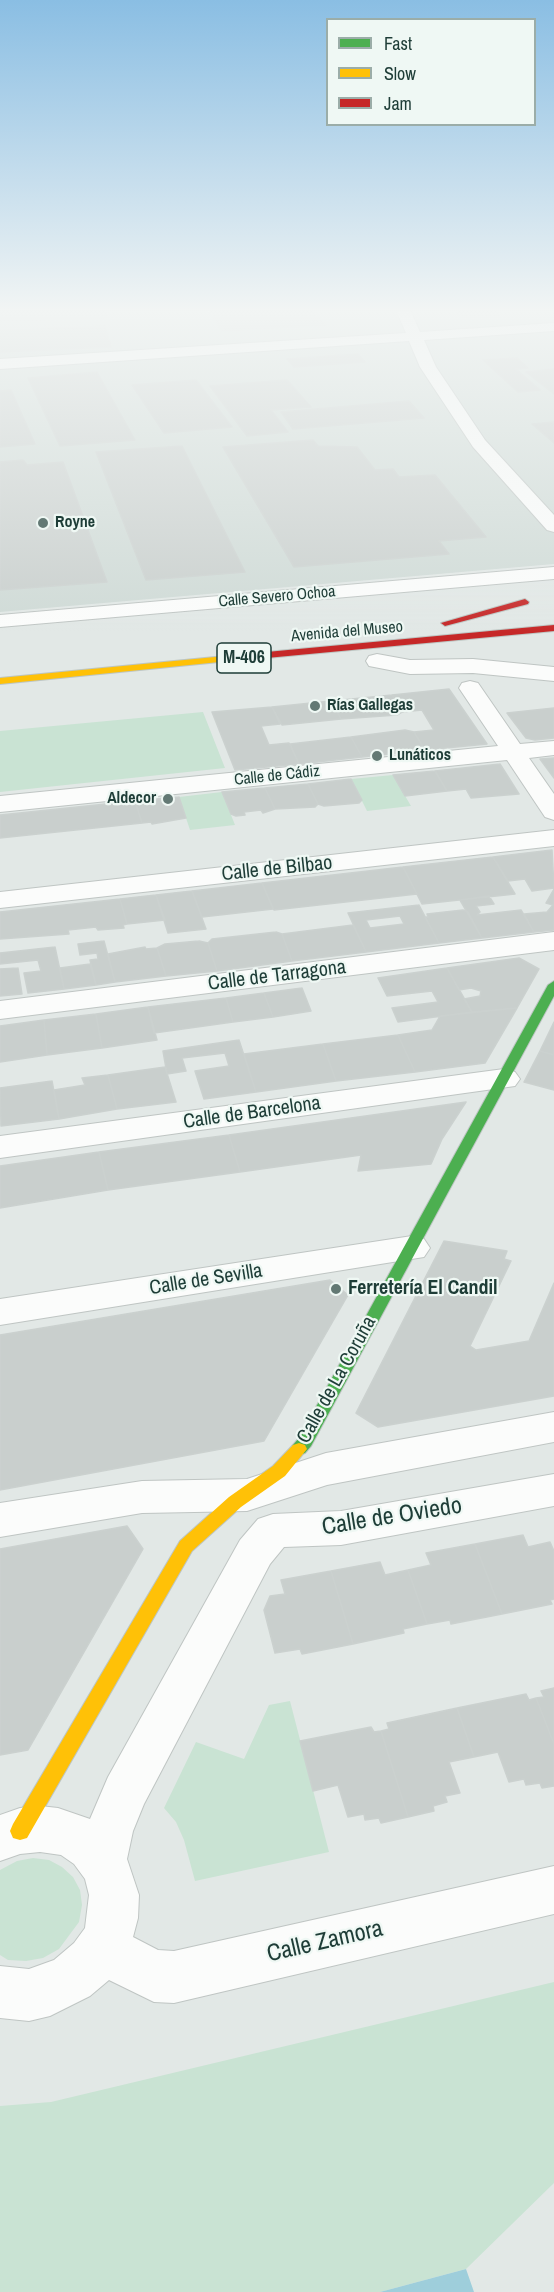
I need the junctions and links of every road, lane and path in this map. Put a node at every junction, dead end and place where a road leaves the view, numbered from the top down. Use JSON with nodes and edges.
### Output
{"nodes":[{"id":1,"x":463,"y":419,"type":"edge"},
{"id":2,"x":554,"y":526,"type":"edge"},
{"id":3,"x":552,"y":573,"type":"edge"},
{"id":4,"x":525,"y":602,"type":"joint"},
{"id":5,"x":0,"y":621,"type":"edge"},
{"id":6,"x":554,"y":628,"type":"edge"},
{"id":7,"x":359,"y":648,"type":"junction"},
{"id":8,"x":471,"y":652,"type":"dead end"},
{"id":9,"x":371,"y":661,"type":"joint"},
{"id":10,"x":554,"y":674,"type":"edge"},
{"id":11,"x":0,"y":681,"type":"edge"},
{"id":12,"x":470,"y":688,"type":"dead end"},
{"id":13,"x":554,"y":748,"type":"edge"},
{"id":14,"x":513,"y":752,"type":"junction"},
{"id":15,"x":0,"y":804,"type":"edge"},
{"id":16,"x":554,"y":812,"type":"edge"},
{"id":17,"x":554,"y":838,"type":"edge"},
{"id":18,"x":0,"y":900,"type":"edge"},
{"id":19,"x":554,"y":941,"type":"edge"},
{"id":20,"x":553,"y":991,"type":"edge"},
{"id":21,"x":0,"y":1010,"type":"edge"},
{"id":22,"x":504,"y":1079,"type":"junction"},
{"id":23,"x":0,"y":1147,"type":"edge"},
{"id":24,"x":412,"y":1248,"type":"junction"},
{"id":25,"x":0,"y":1312,"type":"edge"},
{"id":26,"x":554,"y":1427,"type":"edge"},
{"id":27,"x":554,"y":1490,"type":"edge"},
{"id":28,"x":247,"y":1495,"type":"junction"},
{"id":29,"x":0,"y":1520,"type":"edge"},
{"id":30,"x":273,"y":1532,"type":"junction"},
{"id":31,"x":10,"y":1835,"type":"edge"},
{"id":32,"x":102,"y":1862,"type":"junction"},
{"id":33,"x":554,"y":1890,"type":"edge"},
{"id":34,"x":101,"y":1948,"type":"junction"},
{"id":35,"x":0,"y":1992,"type":"edge"}],
"edges":[{"from":1,"to":2,"type":"street"},
{"from":3,"to":4,"type":"street"},
{"from":3,"to":5,"type":"street","name":"Calle Severo Ochoa"},
{"from":4,"to":7,"type":"main road"},
{"from":6,"to":7,"type":"main road","name":"Avenida del Museo","number":"M-406"},
{"from":7,"to":11,"type":"main road","name":"Avenida del Museo","number":"M-406"},
{"from":8,"to":9,"type":"main road","name":"Avenida del Museo"},
{"from":9,"to":10,"type":"street"},
{"from":12,"to":14,"type":"street"},
{"from":13,"to":14,"type":"street","name":"Calle de Cádiz"},
{"from":14,"to":15,"type":"street","name":"Calle de Cádiz"},
{"from":14,"to":16,"type":"street"},
{"from":17,"to":18,"type":"street","name":"Calle de Bilbao"},
{"from":19,"to":21,"type":"street","name":"Calle de Tarragona"},
{"from":20,"to":22,"type":"main road","name":"Calle de La Coruña"},
{"from":22,"to":23,"type":"street","name":"Calle de Barcelona"},
{"from":22,"to":24,"type":"main road","name":"Calle de La Coruña"},
{"from":24,"to":25,"type":"street","name":"Calle de Sevilla"},
{"from":24,"to":28,"type":"main road","name":"Calle de La Coruña"},
{"from":26,"to":28,"type":"street"},
{"from":27,"to":30,"type":"street","name":"Calle de Oviedo"},
{"from":28,"to":29,"type":"street"},
{"from":28,"to":30,"type":"street"},
{"from":28,"to":31,"type":"main road","name":"Calle de La Coruña"},
{"from":30,"to":32,"type":"street"},
{"from":31,"to":32,"type":"street"},
{"from":32,"to":34,"type":"street"},
{"from":33,"to":34,"type":"street","name":"Calle Zamora"},
{"from":34,"to":35,"type":"street"}]}
